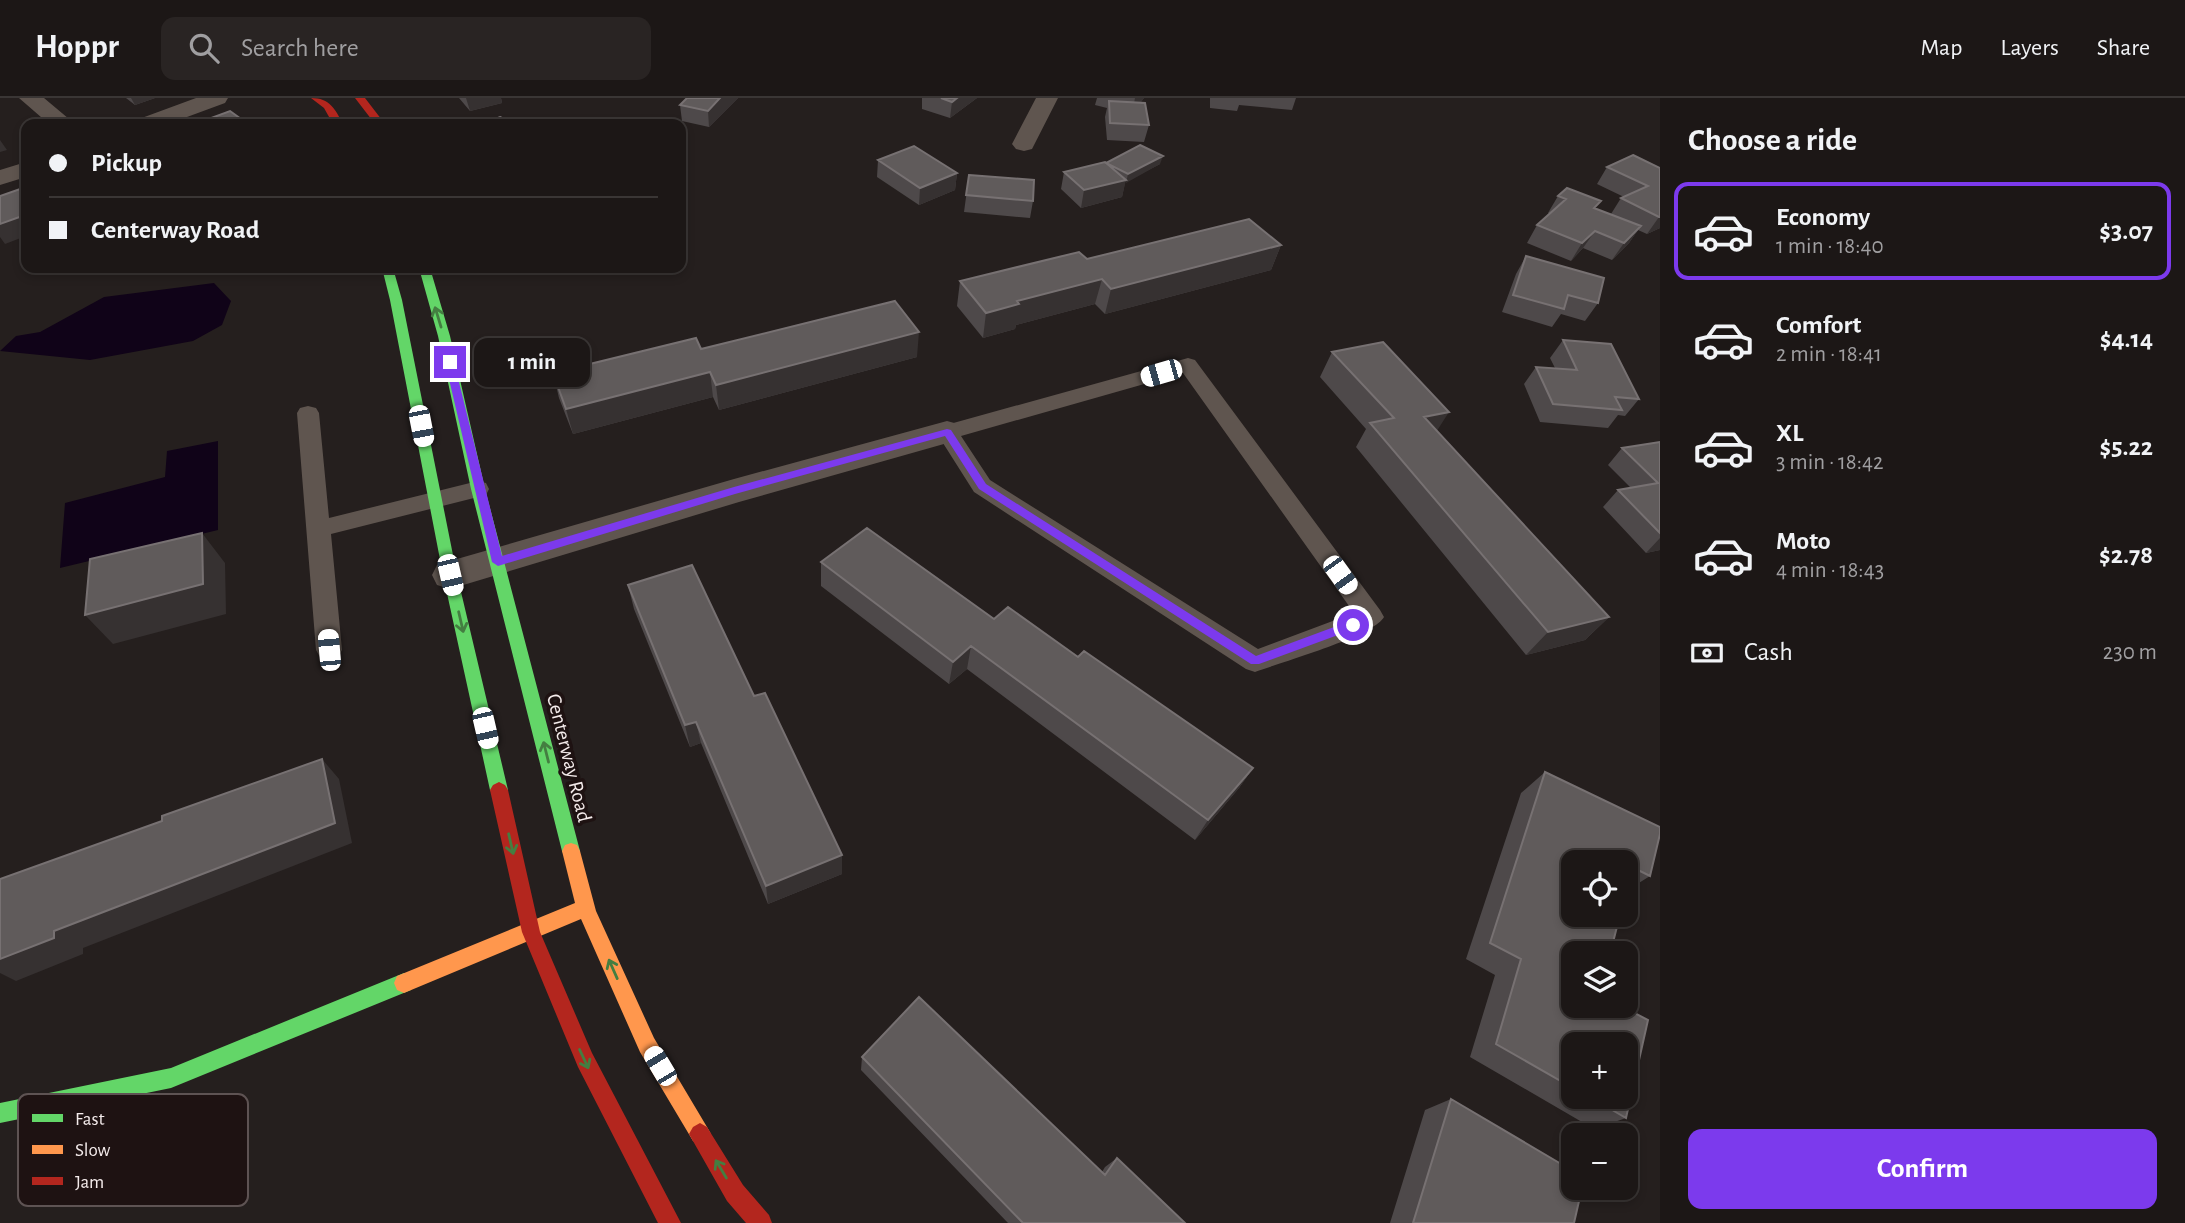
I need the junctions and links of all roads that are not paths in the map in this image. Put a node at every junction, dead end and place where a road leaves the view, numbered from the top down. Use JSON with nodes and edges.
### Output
{"nodes":[{"id":1,"x":30,"y":98,"type":"edge"},
{"id":2,"x":217,"y":98,"type":"edge"},
{"id":3,"x":316,"y":98,"type":"edge"},
{"id":4,"x":360,"y":98,"type":"edge"},
{"id":5,"x":1047,"y":98,"type":"edge"},
{"id":6,"x":57,"y":119,"type":"edge"},
{"id":7,"x":160,"y":119,"type":"edge"},
{"id":8,"x":335,"y":119,"type":"edge"},
{"id":9,"x":376,"y":119,"type":"edge"},
{"id":10,"x":1024,"y":144,"type":"dead end"},
{"id":11,"x":21,"y":171,"type":"edge"},
{"id":12,"x":0,"y":178,"type":"edge"},
{"id":13,"x":388,"y":273,"type":"edge"},
{"id":14,"x":425,"y":273,"type":"edge"},
{"id":15,"x":309,"y":413,"type":"dead end"},
{"id":16,"x":947,"y":432,"type":"junction"},
{"id":17,"x":478,"y":489,"type":"junction"},
{"id":18,"x":435,"y":502,"type":"junction"},
{"id":19,"x":318,"y":529,"type":"junction"},
{"id":20,"x":498,"y":562,"type":"junction"},
{"id":21,"x":450,"y":575,"type":"junction"},
{"id":22,"x":329,"y":650,"type":"dead end"},
{"id":23,"x":586,"y":908,"type":"junction"},
{"id":24,"x":531,"y":932,"type":"junction"},
{"id":25,"x":97,"y":1094,"type":"edge"},
{"id":26,"x":18,"y":1112,"type":"edge"},
{"id":27,"x":0,"y":1113,"type":"edge"},
{"id":28,"x":670,"y":1223,"type":"edge"},
{"id":29,"x":761,"y":1223,"type":"edge"}],
"edges":[{"from":1,"to":6,"type":"street"},
{"from":2,"to":7,"type":"street"},
{"from":3,"to":8,"type":"street"},
{"from":4,"to":9,"type":"street"},
{"from":5,"to":10,"type":"street"},
{"from":11,"to":12,"type":"street"},
{"from":13,"to":18,"type":"street"},
{"from":17,"to":14,"type":"street","name":"Centerway Road","one_way":true},
{"from":15,"to":19,"type":"lane"},
{"from":16,"to":16,"type":"lane"},
{"from":16,"to":20,"type":"street"},
{"from":17,"to":18,"type":"lane"},
{"from":17,"to":20,"type":"street","name":"Centerway Road"},
{"from":18,"to":19,"type":"lane"},
{"from":18,"to":21,"type":"street"},
{"from":19,"to":22,"type":"lane"},
{"from":20,"to":21,"type":"street"},
{"from":23,"to":20,"type":"street","name":"Centerway Road","one_way":true},
{"from":21,"to":24,"type":"street","one_way":true},
{"from":23,"to":24,"type":"street"},
{"from":29,"to":23,"type":"street","name":"Centerway Road","one_way":true},
{"from":24,"to":25,"type":"street"},
{"from":24,"to":28,"type":"street","one_way":true},
{"from":26,"to":27,"type":"street"}]}
